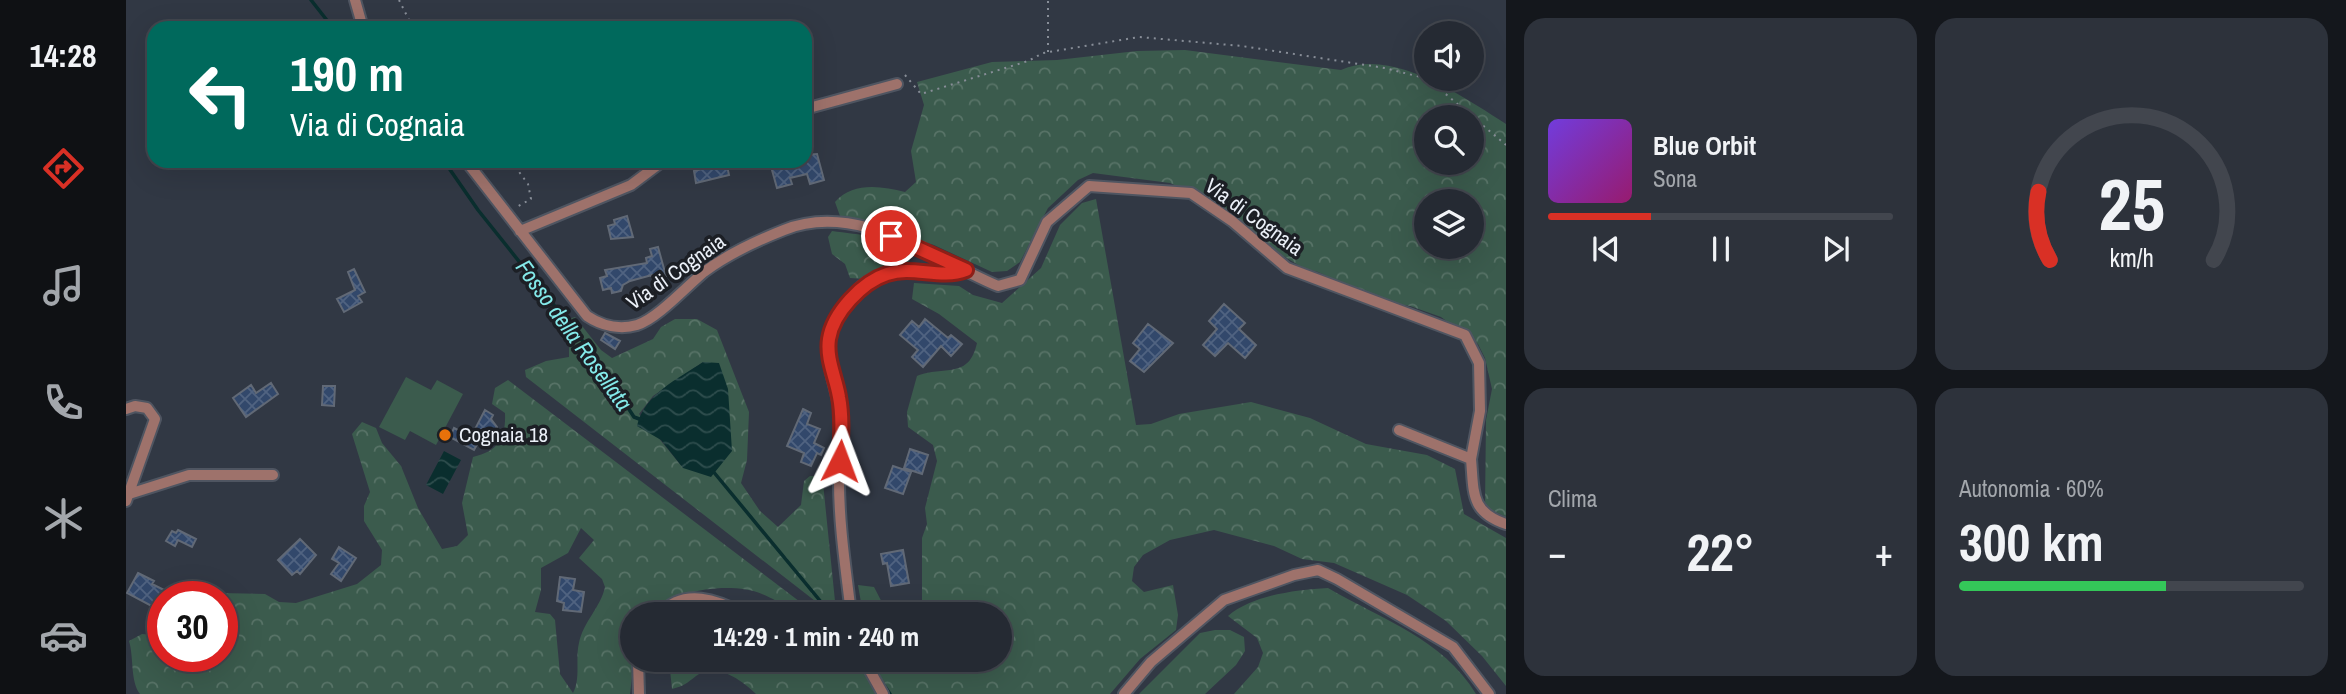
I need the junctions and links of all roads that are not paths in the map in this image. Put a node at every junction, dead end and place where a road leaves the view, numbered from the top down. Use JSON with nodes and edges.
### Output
{"nodes":[{"id":1,"x":355,"y":0,"type":"edge"},
{"id":2,"x":361,"y":21,"type":"edge"},
{"id":3,"x":897,"y":84,"type":"road end"},
{"id":4,"x":812,"y":107,"type":"edge"},
{"id":5,"x":472,"y":168,"type":"edge"},
{"id":6,"x":653,"y":168,"type":"edge"},
{"id":7,"x":520,"y":230,"type":"junction"},
{"id":8,"x":966,"y":270,"type":"junction"},
{"id":9,"x":126,"y":409,"type":"edge"},
{"id":10,"x":1399,"y":430,"type":"dead end"},
{"id":11,"x":1471,"y":459,"type":"junction"},
{"id":12,"x":273,"y":475,"type":"dead end"},
{"id":13,"x":128,"y":498,"type":"edge"},
{"id":14,"x":1506,"y":524,"type":"edge"},
{"id":15,"x":680,"y":602,"type":"edge"},
{"id":16,"x":721,"y":602,"type":"edge"},
{"id":17,"x":850,"y":602,"type":"edge"},
{"id":18,"x":638,"y":672,"type":"edge"},
{"id":19,"x":871,"y":672,"type":"edge"},
{"id":20,"x":639,"y":694,"type":"edge"},
{"id":21,"x":883,"y":694,"type":"edge"},
{"id":22,"x":1125,"y":694,"type":"edge"},
{"id":23,"x":1489,"y":694,"type":"edge"}],
"edges":[{"from":1,"to":2,"type":"street"},
{"from":3,"to":4,"type":"street"},
{"from":5,"to":7,"type":"street","name":"Via di Cognaia"},
{"from":6,"to":7,"type":"street"},
{"from":7,"to":8,"type":"street","name":"Via di Cognaia"},
{"from":8,"to":11,"type":"street","name":"Via di Cognaia"},
{"from":8,"to":17,"type":"street"},
{"from":9,"to":13,"type":"street"},
{"from":10,"to":11,"type":"street"},
{"from":11,"to":14,"type":"street","name":"Via di Cognaia"},
{"from":12,"to":13,"type":"street"},
{"from":15,"to":16,"type":"street"},
{"from":18,"to":20,"type":"street"},
{"from":19,"to":21,"type":"street"},
{"from":22,"to":23,"type":"street"}]}
